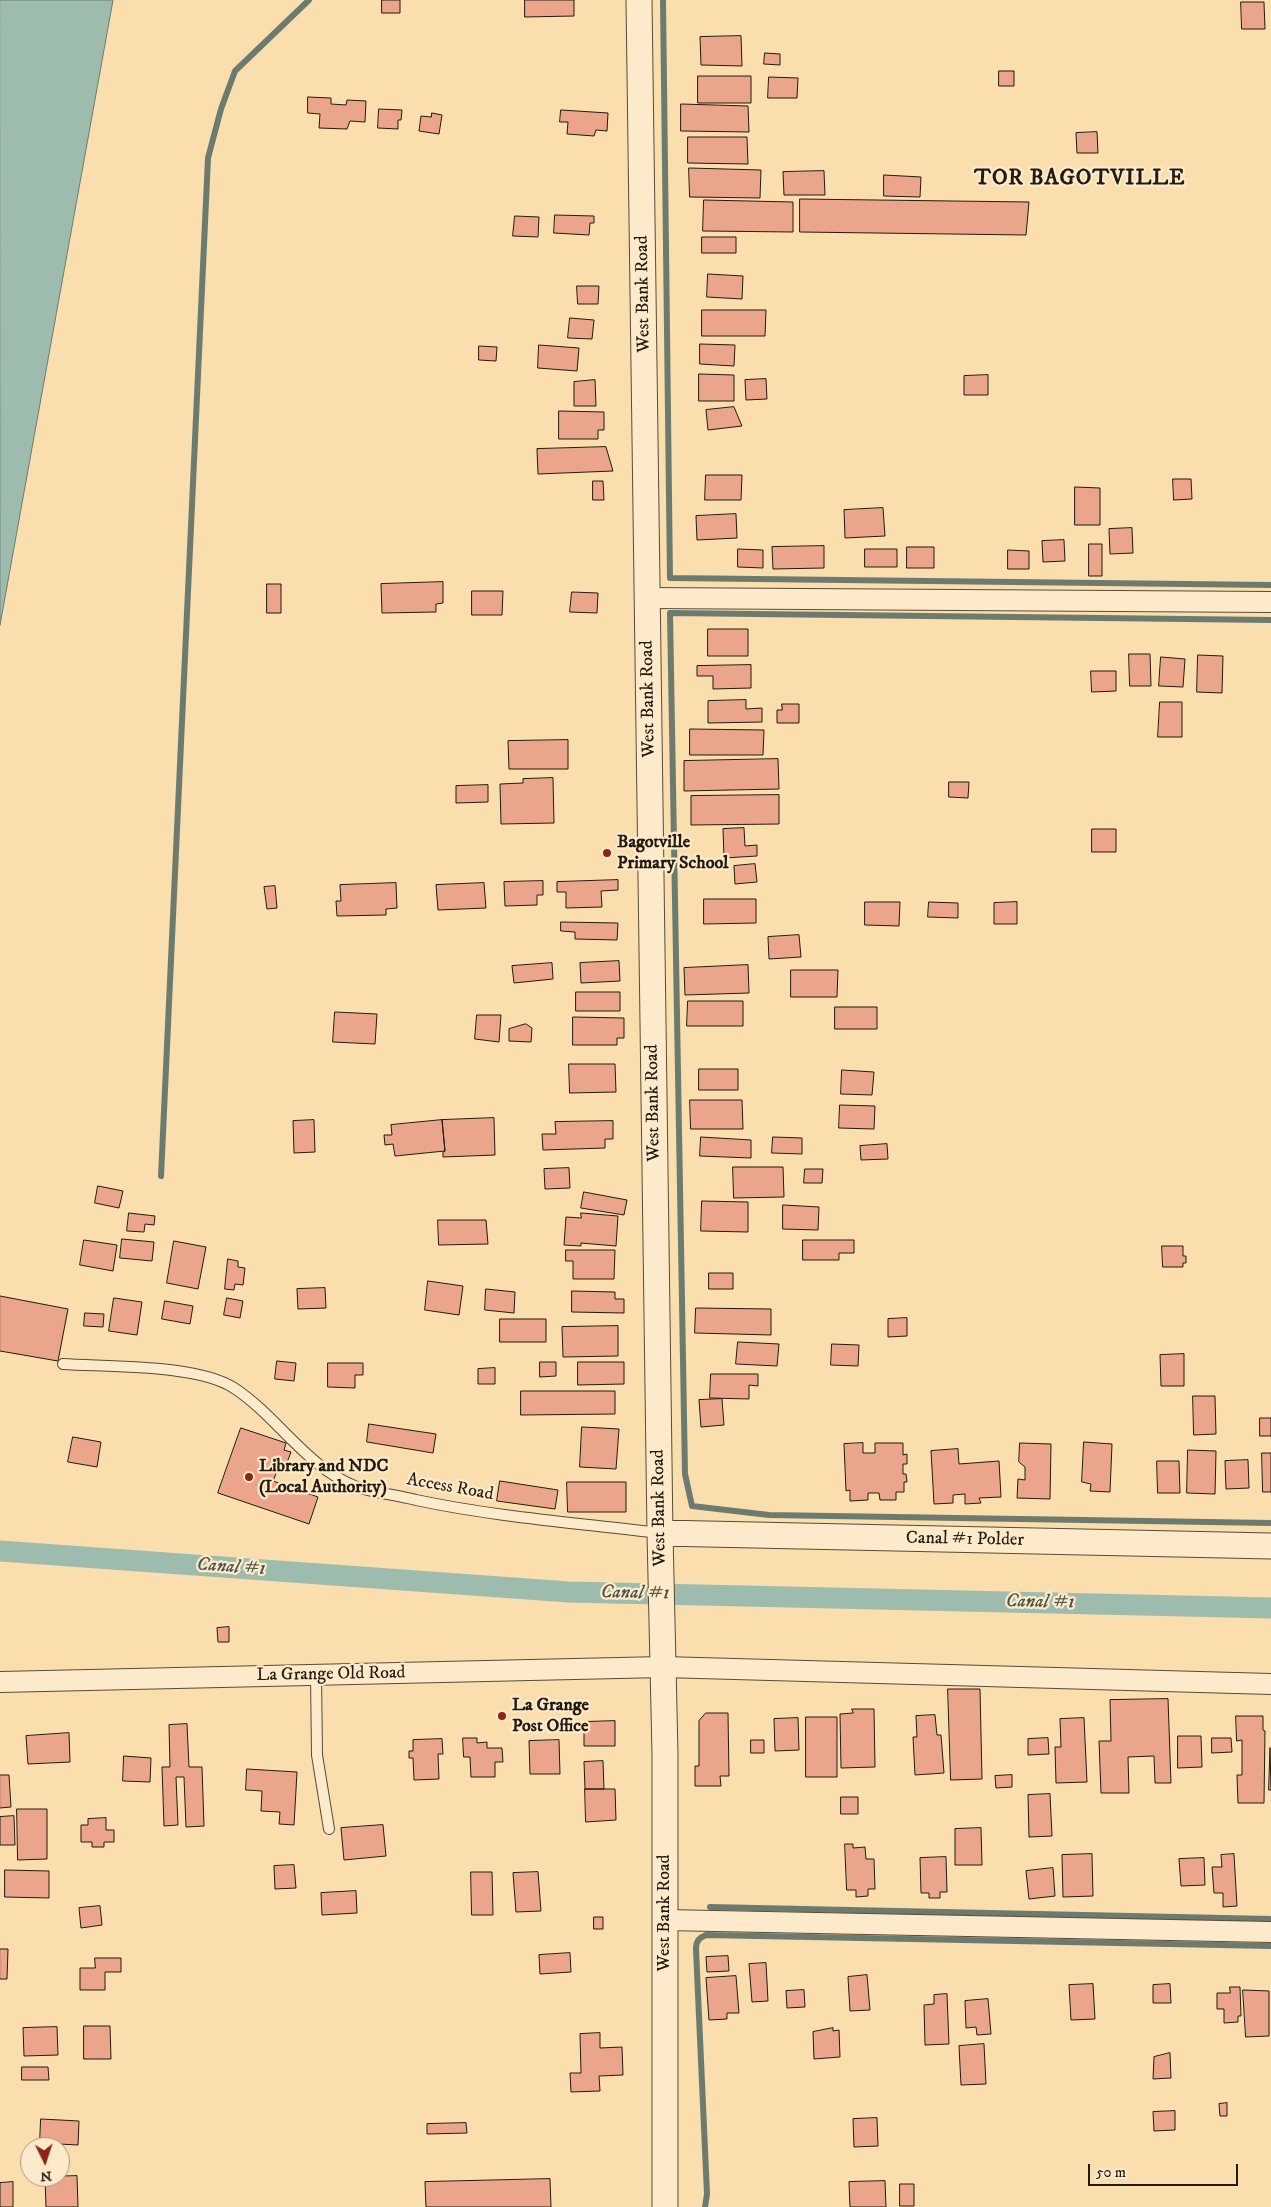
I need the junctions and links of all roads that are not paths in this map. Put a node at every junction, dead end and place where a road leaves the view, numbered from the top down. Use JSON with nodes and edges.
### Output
{"nodes":[{"id":1,"x":639,"y":0,"type":"edge"},
{"id":2,"x":648,"y":598,"type":"junction"},
{"id":3,"x":1271,"y":602,"type":"edge"},
{"id":4,"x":63,"y":1364,"type":"dead end"},
{"id":5,"x":660,"y":1533,"type":"junction"},
{"id":6,"x":1271,"y":1546,"type":"edge"},
{"id":7,"x":663,"y":1656,"type":"junction"},
{"id":8,"x":316,"y":1675,"type":"junction"},
{"id":9,"x":0,"y":1682,"type":"edge"},
{"id":10,"x":1271,"y":1684,"type":"edge"},
{"id":11,"x":329,"y":1829,"type":"dead end"},
{"id":12,"x":665,"y":1920,"type":"junction"},
{"id":13,"x":1271,"y":1932,"type":"edge"},
{"id":14,"x":666,"y":2207,"type":"edge"}],
"edges":[{"from":1,"to":2,"type":"street","name":"West Bank Road"},
{"from":2,"to":3,"type":"street"},
{"from":2,"to":5,"type":"street","name":"West Bank Road"},
{"from":4,"to":5,"type":"lane","name":"Access Road"},
{"from":5,"to":6,"type":"street","name":"Canal #1 Polder"},
{"from":5,"to":7,"type":"street","name":"West Bank Road"},
{"from":7,"to":8,"type":"street","name":"La Grange Old Road"},
{"from":7,"to":10,"type":"street","name":"La Grange Old Road"},
{"from":7,"to":12,"type":"street","name":"West Bank Road"},
{"from":8,"to":9,"type":"street","name":"La Grange Old Road"},
{"from":8,"to":11,"type":"lane"},
{"from":12,"to":13,"type":"street"},
{"from":12,"to":14,"type":"street","name":"West Bank Road"}]}
